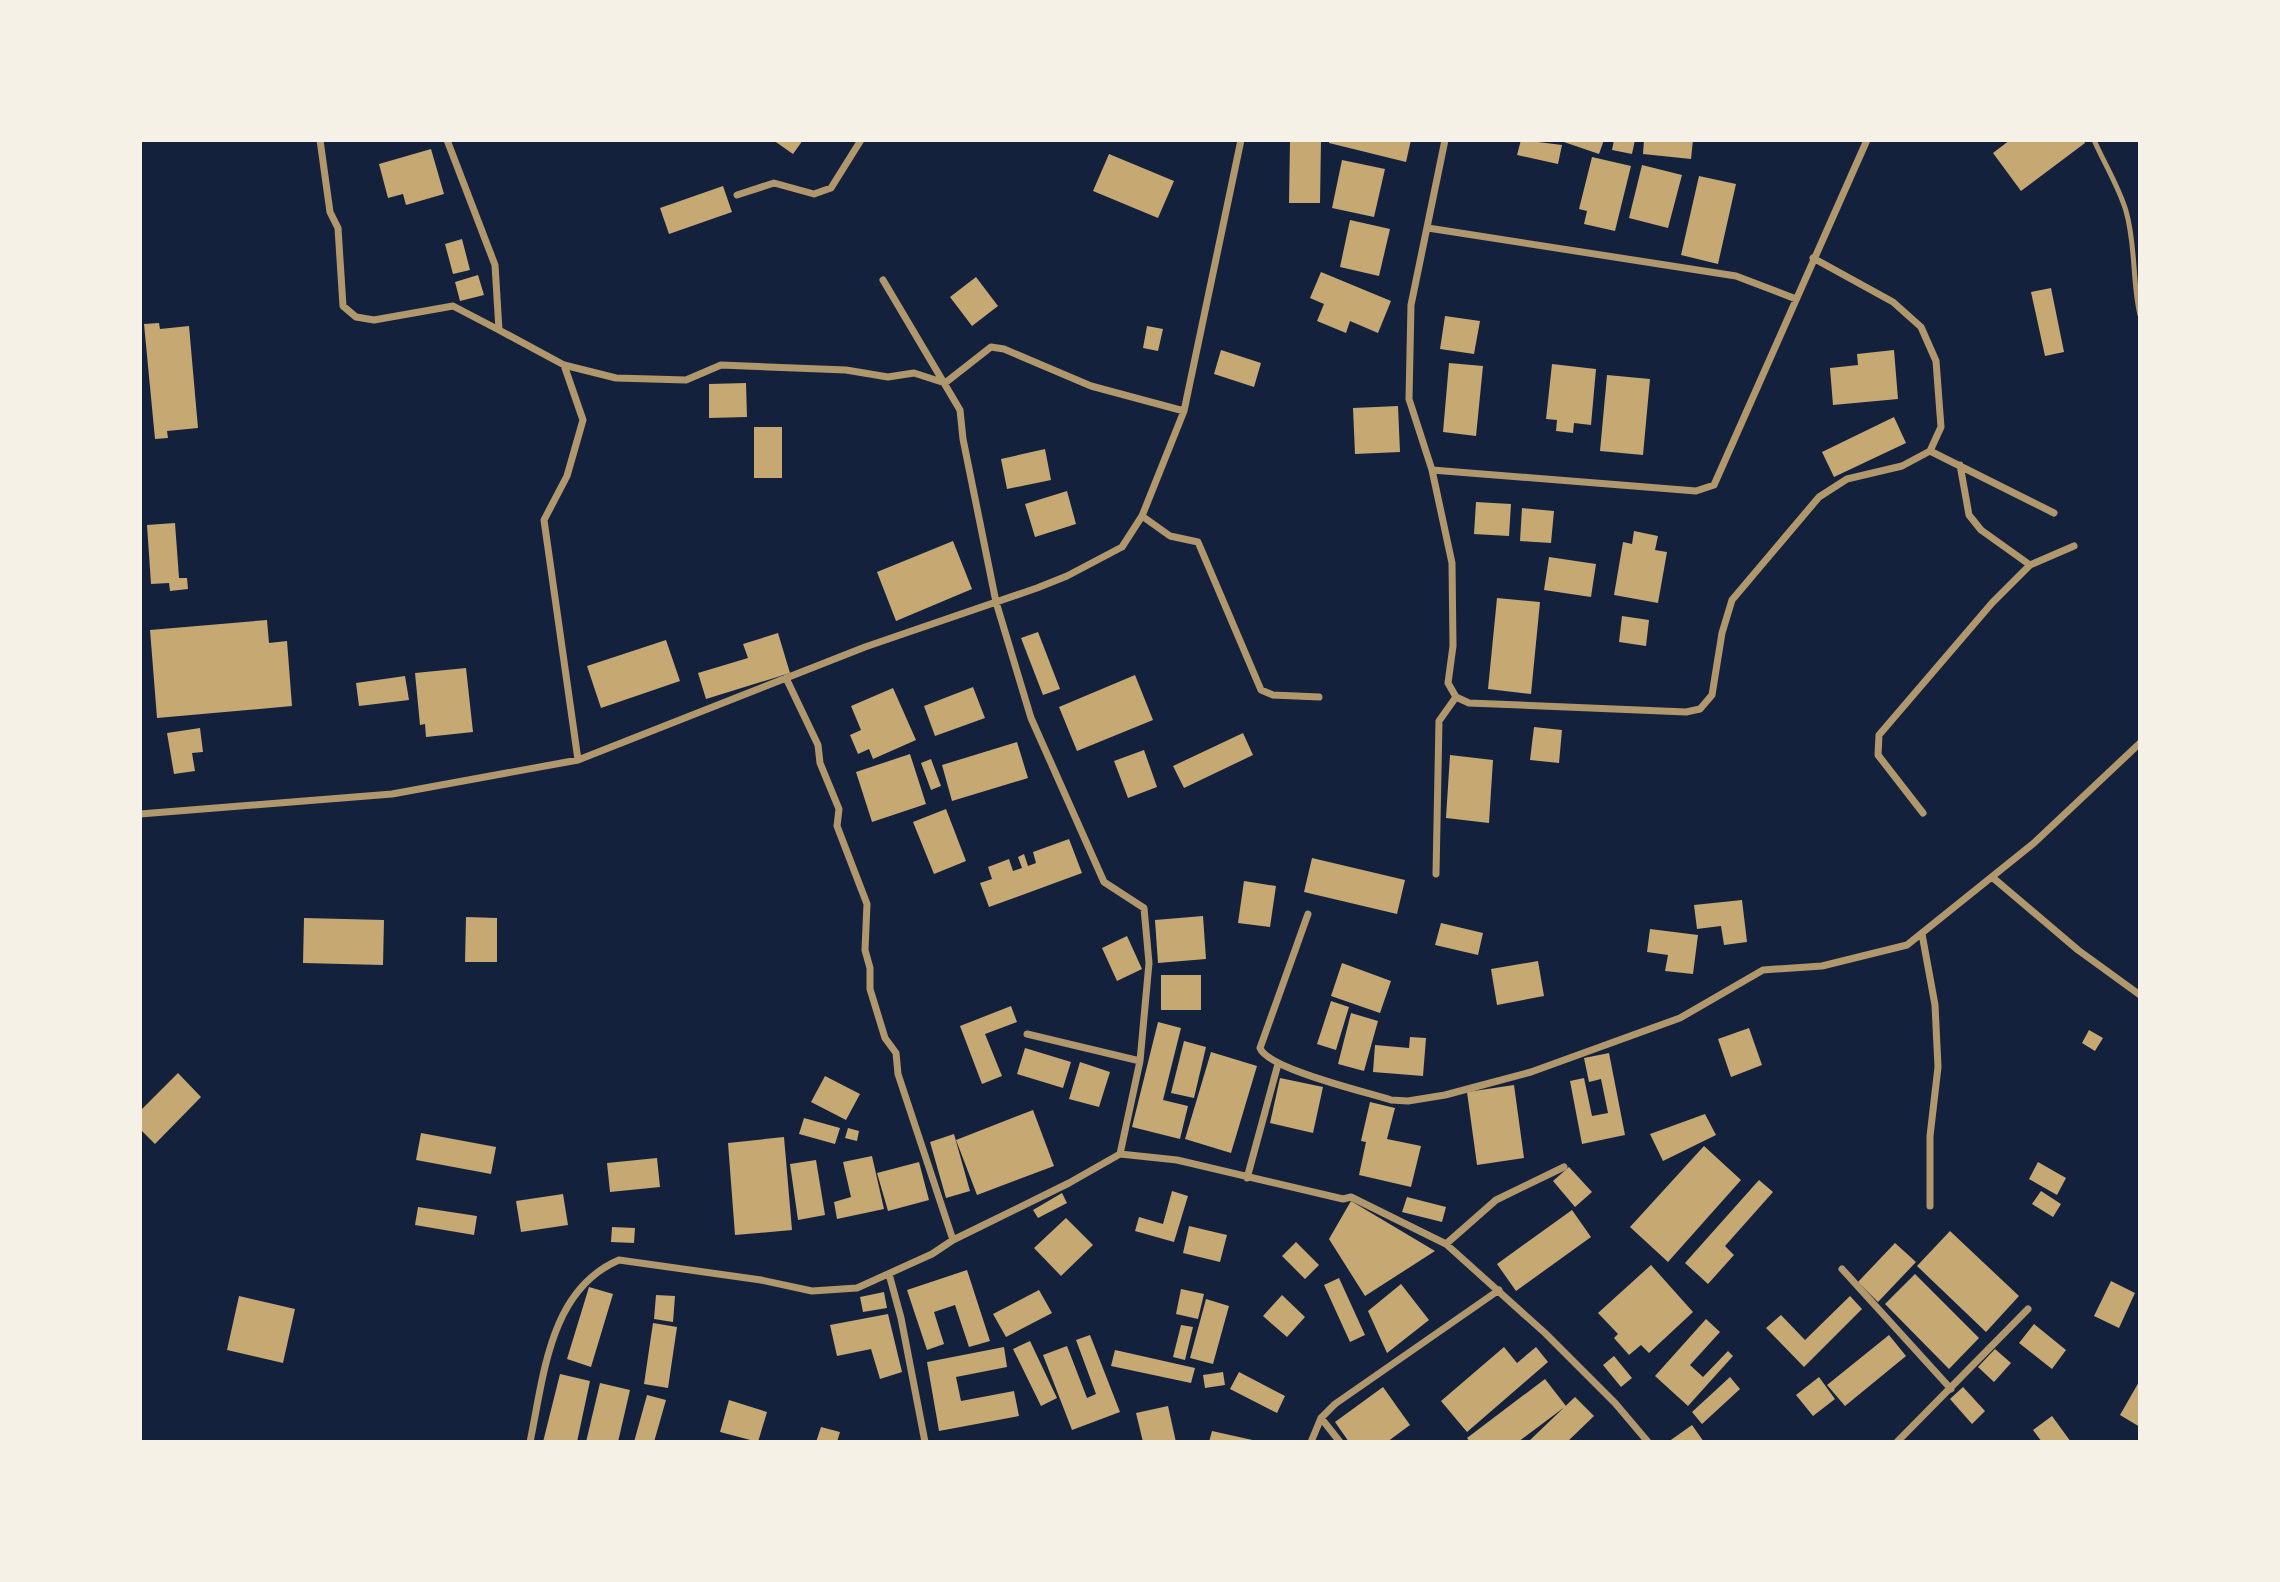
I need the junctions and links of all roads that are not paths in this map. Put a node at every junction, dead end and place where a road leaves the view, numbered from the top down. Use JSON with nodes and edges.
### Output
{"nodes":[{"id":1,"x":320,"y":140,"type":"edge"},
{"id":2,"x":447,"y":140,"type":"edge"},
{"id":3,"x":861,"y":140,"type":"edge"},
{"id":4,"x":1241,"y":140,"type":"edge"},
{"id":5,"x":1445,"y":140,"type":"edge"},
{"id":6,"x":1867,"y":140,"type":"edge"},
{"id":7,"x":2094,"y":140,"type":"edge"},
{"id":8,"x":737,"y":195,"type":"dead end"},
{"id":9,"x":1428,"y":228,"type":"junction"},
{"id":10,"x":1814,"y":258,"type":"junction"},
{"id":11,"x":883,"y":280,"type":"dead end"},
{"id":12,"x":1796,"y":299,"type":"junction"},
{"id":13,"x":2140,"y":315,"type":"edge"},
{"id":14,"x":499,"y":330,"type":"junction"},
{"id":15,"x":564,"y":365,"type":"junction"},
{"id":16,"x":945,"y":383,"type":"junction"},
{"id":17,"x":1184,"y":411,"type":"junction"},
{"id":18,"x":1930,"y":451,"type":"junction"},
{"id":19,"x":1960,"y":465,"type":"junction"},
{"id":20,"x":1432,"y":470,"type":"junction"},
{"id":21,"x":2054,"y":513,"type":"dead end"},
{"id":22,"x":1142,"y":516,"type":"junction"},
{"id":23,"x":2074,"y":546,"type":"dead end"},
{"id":24,"x":2029,"y":565,"type":"junction"},
{"id":25,"x":996,"y":603,"type":"junction"},
{"id":26,"x":786,"y":678,"type":"junction"},
{"id":27,"x":1319,"y":697,"type":"dead end"},
{"id":28,"x":1456,"y":697,"type":"junction"},
{"id":29,"x":2140,"y":743,"type":"edge"},
{"id":30,"x":578,"y":760,"type":"junction"},
{"id":31,"x":1923,"y":813,"type":"dead end"},
{"id":32,"x":140,"y":814,"type":"edge"},
{"id":33,"x":1436,"y":874,"type":"dead end"},
{"id":34,"x":1992,"y":877,"type":"junction"},
{"id":35,"x":1308,"y":914,"type":"dead end"},
{"id":36,"x":1922,"y":933,"type":"junction"},
{"id":37,"x":2140,"y":995,"type":"edge"},
{"id":38,"x":1027,"y":1034,"type":"dead end"},
{"id":39,"x":1140,"y":1061,"type":"junction"},
{"id":40,"x":1278,"y":1065,"type":"junction"},
{"id":41,"x":1120,"y":1154,"type":"junction"},
{"id":42,"x":1564,"y":1167,"type":"dead end"},
{"id":43,"x":1247,"y":1178,"type":"junction"},
{"id":44,"x":1930,"y":1206,"type":"dead end"},
{"id":45,"x":953,"y":1240,"type":"junction"},
{"id":46,"x":1446,"y":1244,"type":"junction"},
{"id":47,"x":1842,"y":1269,"type":"dead end"},
{"id":48,"x":889,"y":1275,"type":"junction"},
{"id":49,"x":1499,"y":1290,"type":"junction"},
{"id":50,"x":2028,"y":1309,"type":"dead end"},
{"id":51,"x":1951,"y":1389,"type":"junction"},
{"id":52,"x":1321,"y":1418,"type":"junction"},
{"id":53,"x":530,"y":1442,"type":"edge"},
{"id":54,"x":925,"y":1442,"type":"edge"},
{"id":55,"x":1311,"y":1442,"type":"edge"},
{"id":56,"x":1340,"y":1442,"type":"edge"},
{"id":57,"x":1648,"y":1442,"type":"edge"},
{"id":58,"x":1896,"y":1442,"type":"edge"}],
"edges":[{"from":1,"to":14,"type":"street"},
{"from":2,"to":14,"type":"street"},
{"from":3,"to":8,"type":"street"},
{"from":4,"to":17,"type":"street"},
{"from":5,"to":9,"type":"street"},
{"from":6,"to":10,"type":"street"},
{"from":7,"to":13,"type":"lane"},
{"from":9,"to":12,"type":"street"},
{"from":9,"to":20,"type":"street"},
{"from":10,"to":12,"type":"street"},
{"from":10,"to":18,"type":"street"},
{"from":11,"to":16,"type":"street"},
{"from":12,"to":20,"type":"street"},
{"from":14,"to":15,"type":"street"},
{"from":15,"to":16,"type":"street"},
{"from":15,"to":30,"type":"street"},
{"from":16,"to":17,"type":"street"},
{"from":16,"to":25,"type":"street"},
{"from":17,"to":22,"type":"street"},
{"from":18,"to":19,"type":"street"},
{"from":18,"to":28,"type":"street"},
{"from":19,"to":21,"type":"street"},
{"from":19,"to":24,"type":"street"},
{"from":20,"to":28,"type":"street"},
{"from":22,"to":25,"type":"street"},
{"from":22,"to":27,"type":"street"},
{"from":23,"to":24,"type":"street"},
{"from":24,"to":31,"type":"street"},
{"from":25,"to":26,"type":"street"},
{"from":25,"to":39,"type":"street"},
{"from":26,"to":30,"type":"street"},
{"from":26,"to":45,"type":"street"},
{"from":28,"to":33,"type":"street"},
{"from":29,"to":34,"type":"street"},
{"from":30,"to":32,"type":"street"},
{"from":34,"to":36,"type":"street"},
{"from":34,"to":37,"type":"street"},
{"from":35,"to":40,"type":"street"},
{"from":36,"to":40,"type":"street"},
{"from":36,"to":44,"type":"street"},
{"from":38,"to":39,"type":"street"},
{"from":39,"to":41,"type":"street"},
{"from":40,"to":43,"type":"street"},
{"from":41,"to":43,"type":"street"},
{"from":41,"to":45,"type":"street"},
{"from":42,"to":46,"type":"street"},
{"from":43,"to":46,"type":"street"},
{"from":45,"to":48,"type":"street"},
{"from":46,"to":49,"type":"street"},
{"from":47,"to":51,"type":"street"},
{"from":48,"to":53,"type":"street"},
{"from":48,"to":54,"type":"street"},
{"from":49,"to":52,"type":"street"},
{"from":49,"to":57,"type":"street"},
{"from":50,"to":51,"type":"street"},
{"from":51,"to":58,"type":"street"},
{"from":52,"to":55,"type":"street"},
{"from":52,"to":56,"type":"street"}]}
